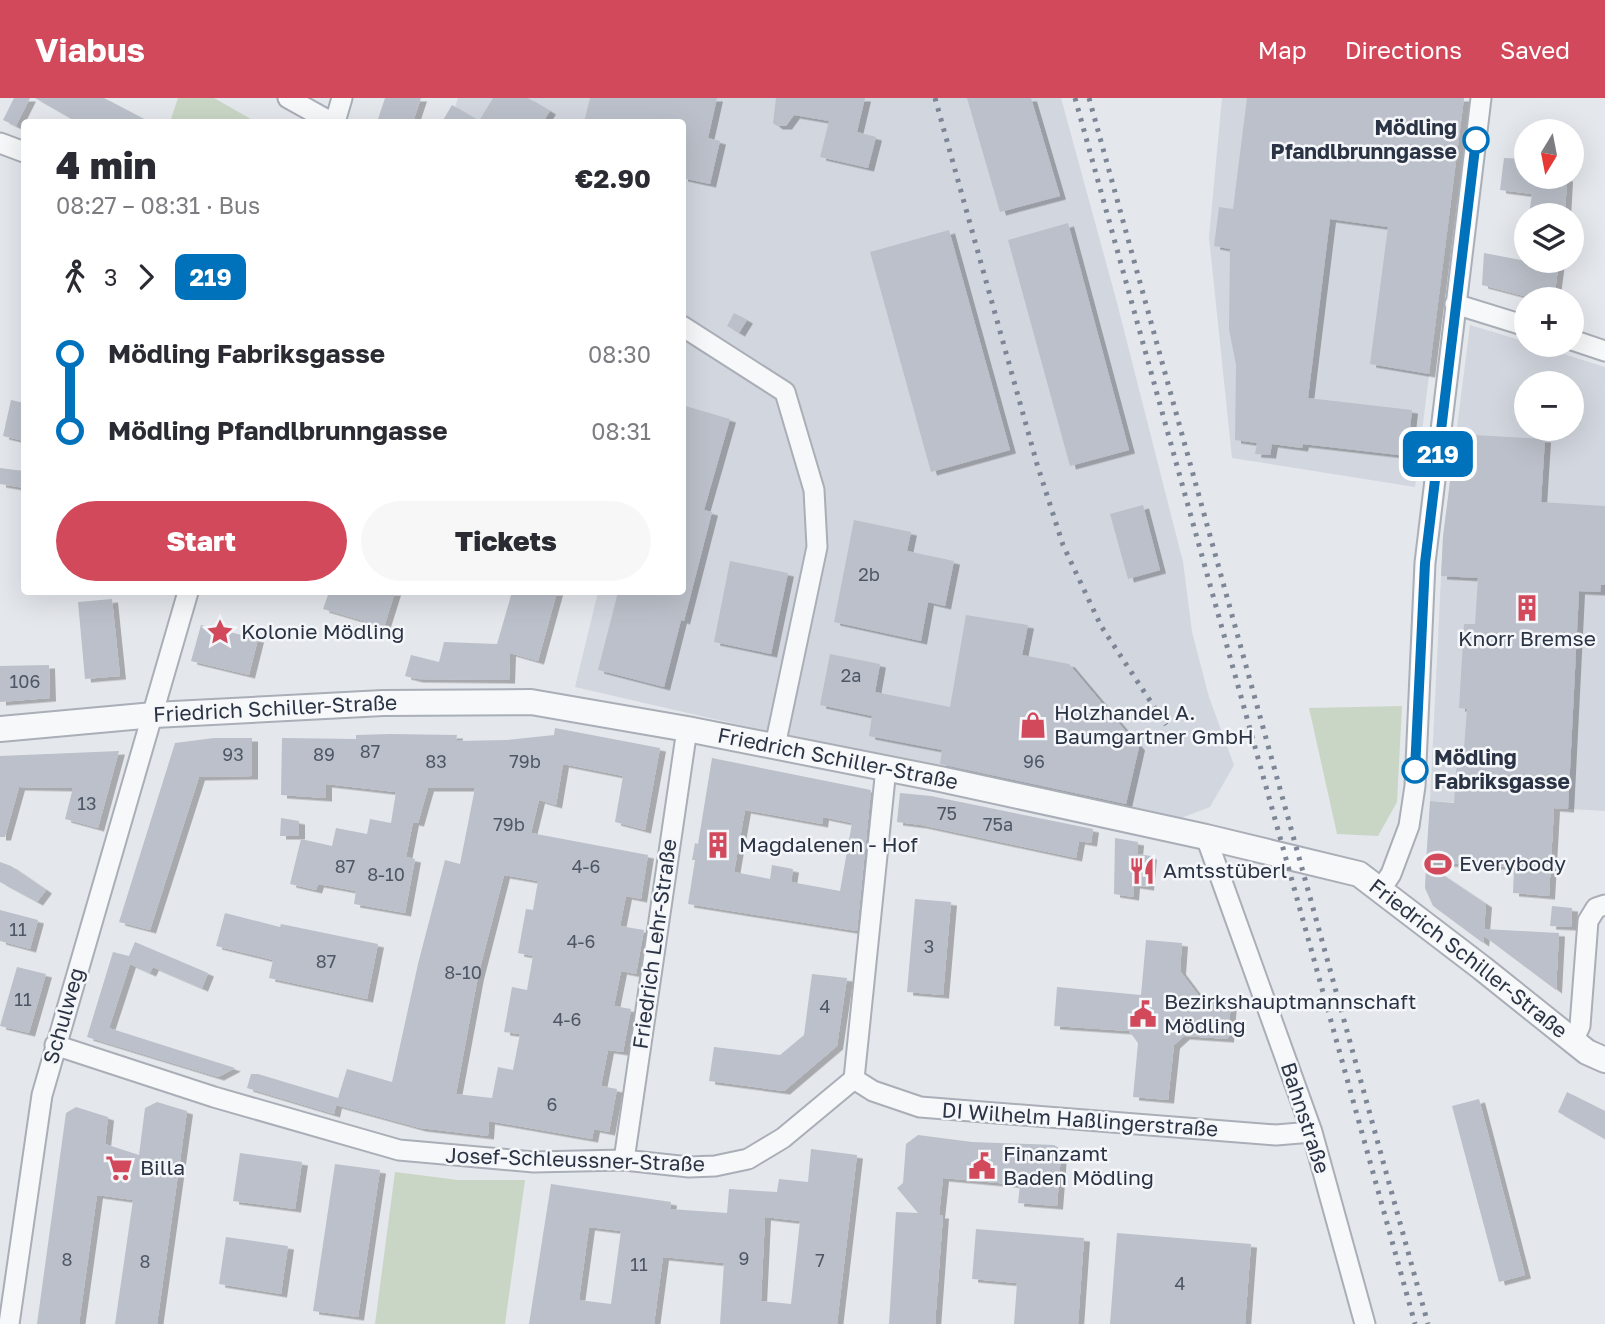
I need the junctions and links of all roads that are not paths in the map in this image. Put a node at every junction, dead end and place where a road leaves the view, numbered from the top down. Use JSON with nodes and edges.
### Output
{"nodes":[{"id":1,"x":288,"y":98,"type":"edge"},
{"id":2,"x":342,"y":98,"type":"edge"},
{"id":3,"x":1485,"y":99,"type":"edge"},
{"id":4,"x":327,"y":119,"type":"edge"},
{"id":5,"x":334,"y":119,"type":"edge"},
{"id":6,"x":0,"y":143,"type":"edge"},
{"id":7,"x":21,"y":151,"type":"edge"},
{"id":8,"x":1455,"y":304,"type":"junction"},
{"id":9,"x":1514,"y":322,"type":"edge"},
{"id":10,"x":686,"y":329,"type":"edge"},
{"id":11,"x":1584,"y":344,"type":"edge"},
{"id":12,"x":1605,"y":351,"type":"edge"},
{"id":13,"x":187,"y":595,"type":"edge"},
{"id":14,"x":154,"y":715,"type":"junction"},
{"id":15,"x":0,"y":729,"type":"edge"},
{"id":16,"x":687,"y":729,"type":"junction"},
{"id":17,"x":775,"y":746,"type":"junction"},
{"id":18,"x":886,"y":768,"type":"junction"},
{"id":19,"x":1206,"y":836,"type":"junction"},
{"id":20,"x":1381,"y":889,"type":"junction"},
{"id":21,"x":1605,"y":905,"type":"edge"},
{"id":22,"x":1574,"y":1040,"type":"junction"},
{"id":23,"x":55,"y":1045,"type":"junction"},
{"id":24,"x":1605,"y":1060,"type":"edge"},
{"id":25,"x":854,"y":1079,"type":"junction"},
{"id":26,"x":1312,"y":1132,"type":"junction"},
{"id":27,"x":624,"y":1160,"type":"junction"},
{"id":28,"x":9,"y":1324,"type":"edge"},
{"id":29,"x":1365,"y":1324,"type":"edge"}],
"edges":[{"from":1,"to":4,"type":"street"},
{"from":2,"to":5,"type":"street"},
{"from":3,"to":8,"type":"street"},
{"from":6,"to":7,"type":"street"},
{"from":8,"to":9,"type":"street"},
{"from":8,"to":20,"type":"street"},
{"from":10,"to":17,"type":"street"},
{"from":11,"to":12,"type":"street"},
{"from":13,"to":14,"type":"street","name":"Schulweg"},
{"from":14,"to":15,"type":"street","name":"Friedrich Schiller-Straße"},
{"from":14,"to":16,"type":"street","name":"Friedrich Schiller-Straße"},
{"from":14,"to":23,"type":"street","name":"Schulweg"},
{"from":16,"to":17,"type":"street","name":"Friedrich Schiller-Straße"},
{"from":16,"to":27,"type":"street","name":"Friedrich Lehr-Straße"},
{"from":17,"to":18,"type":"street","name":"Friedrich Schiller-Straße"},
{"from":18,"to":19,"type":"street","name":"Friedrich Schiller-Straße"},
{"from":18,"to":25,"type":"street"},
{"from":19,"to":20,"type":"street","name":"Friedrich Schiller-Straße"},
{"from":19,"to":26,"type":"street","name":"Bahnstraße"},
{"from":20,"to":22,"type":"street","name":"Friedrich Schiller-Straße"},
{"from":21,"to":22,"type":"street"},
{"from":22,"to":24,"type":"street","name":"Friedrich Schiller-Straße"},
{"from":23,"to":27,"type":"street","name":"Josef-Schleussner-Straße"},
{"from":23,"to":28,"type":"street","name":"Schulweg"},
{"from":25,"to":26,"type":"street","name":"DI Wilhelm Haßlingerstraße"},
{"from":25,"to":27,"type":"street","name":"Josef-Schleussner-Straße"},
{"from":26,"to":29,"type":"street","name":"Bahnstraße"}]}
